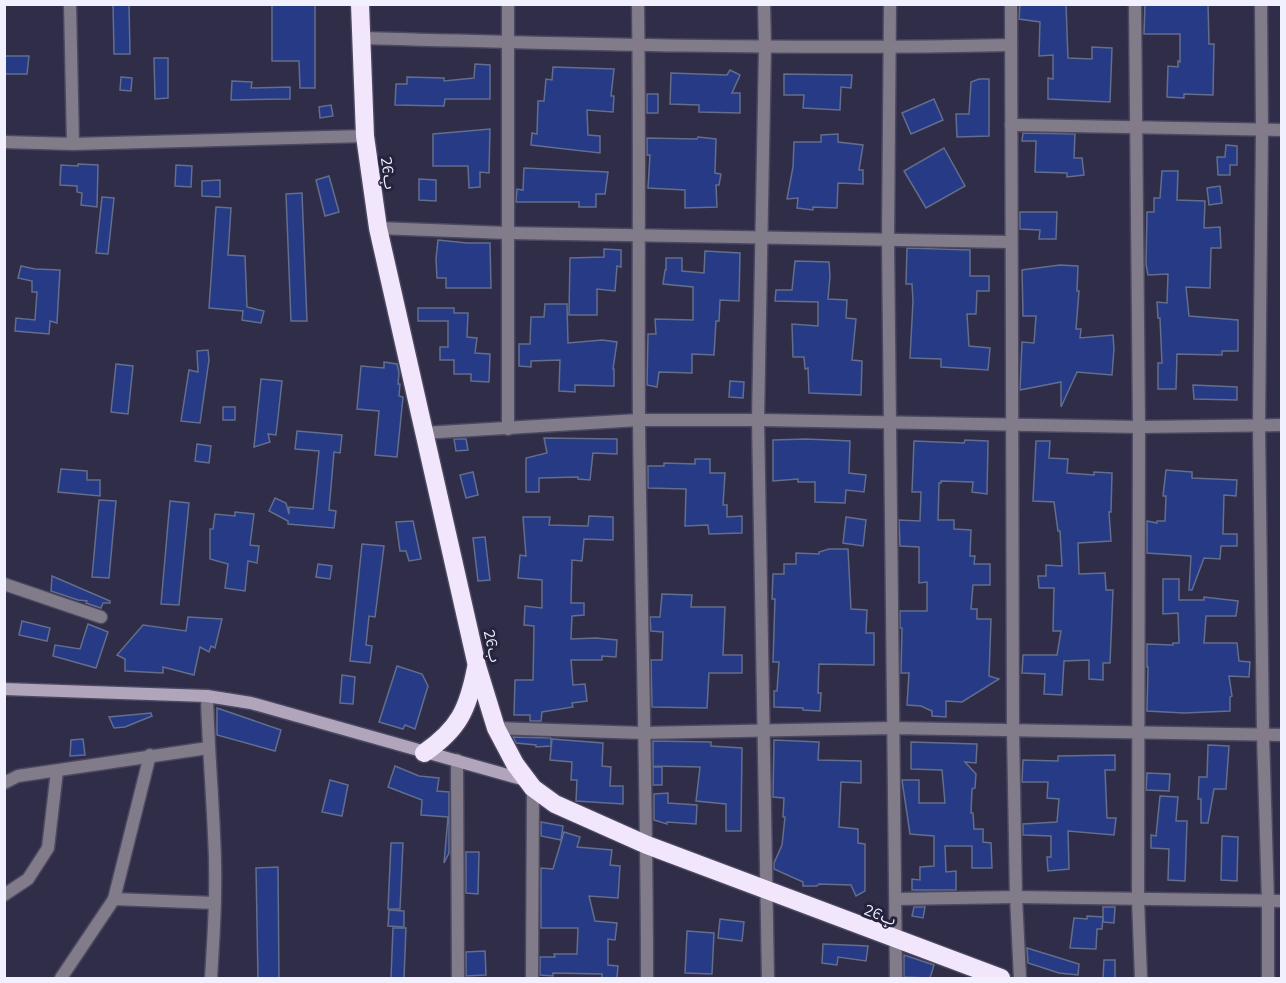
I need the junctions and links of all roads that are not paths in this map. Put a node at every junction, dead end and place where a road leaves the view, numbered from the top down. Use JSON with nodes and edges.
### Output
{"nodes":[{"id":1,"x":70,"y":4,"type":"edge"},
{"id":2,"x":360,"y":4,"type":"edge"},
{"id":3,"x":508,"y":4,"type":"edge"},
{"id":4,"x":638,"y":4,"type":"edge"},
{"id":5,"x":764,"y":4,"type":"edge"},
{"id":6,"x":890,"y":4,"type":"edge"},
{"id":7,"x":1011,"y":4,"type":"edge"},
{"id":8,"x":1135,"y":4,"type":"edge"},
{"id":9,"x":1261,"y":4,"type":"edge"},
{"id":10,"x":360,"y":38,"type":"junction"},
{"id":11,"x":508,"y":42,"type":"junction"},
{"id":12,"x":639,"y":45,"type":"junction"},
{"id":13,"x":1011,"y":45,"type":"junction"},
{"id":14,"x":765,"y":46,"type":"junction"},
{"id":15,"x":890,"y":48,"type":"junction"},
{"id":16,"x":1011,"y":125,"type":"junction"},
{"id":17,"x":1137,"y":126,"type":"junction"},
{"id":18,"x":1262,"y":129,"type":"junction"},
{"id":19,"x":1281,"y":130,"type":"edge"},
{"id":20,"x":365,"y":136,"type":"junction"},
{"id":21,"x":4,"y":142,"type":"edge"},
{"id":22,"x":73,"y":144,"type":"junction"},
{"id":23,"x":378,"y":228,"type":"junction"},
{"id":24,"x":507,"y":232,"type":"junction"},
{"id":25,"x":638,"y":235,"type":"junction"},
{"id":26,"x":762,"y":238,"type":"junction"},
{"id":27,"x":888,"y":241,"type":"junction"},
{"id":28,"x":1011,"y":242,"type":"junction"},
{"id":29,"x":639,"y":420,"type":"junction"},
{"id":30,"x":758,"y":420,"type":"junction"},
{"id":31,"x":890,"y":423,"type":"junction"},
{"id":32,"x":1011,"y":425,"type":"junction"},
{"id":33,"x":1281,"y":425,"type":"edge"},
{"id":34,"x":1259,"y":426,"type":"junction"},
{"id":35,"x":1138,"y":427,"type":"junction"},
{"id":36,"x":508,"y":429,"type":"junction"},
{"id":37,"x":423,"y":433,"type":"junction"},
{"id":38,"x":4,"y":584,"type":"edge"},
{"id":39,"x":101,"y":617,"type":"dead end"},
{"id":40,"x":477,"y":666,"type":"junction"},
{"id":41,"x":4,"y":689,"type":"edge"},
{"id":42,"x":207,"y":696,"type":"junction"},
{"id":43,"x":496,"y":728,"type":"junction"},
{"id":44,"x":893,"y":728,"type":"junction"},
{"id":45,"x":765,"y":731,"type":"junction"},
{"id":46,"x":1013,"y":731,"type":"junction"},
{"id":47,"x":643,"y":733,"type":"junction"},
{"id":48,"x":1138,"y":733,"type":"junction"},
{"id":49,"x":1263,"y":735,"type":"junction"},
{"id":50,"x":1281,"y":735,"type":"edge"},
{"id":51,"x":208,"y":748,"type":"junction"},
{"id":52,"x":424,"y":753,"type":"junction"},
{"id":53,"x":150,"y":755,"type":"junction"},
{"id":54,"x":457,"y":760,"type":"junction"},
{"id":55,"x":57,"y":771,"type":"junction"},
{"id":56,"x":4,"y":783,"type":"edge"},
{"id":57,"x":529,"y":784,"type":"junction"},
{"id":58,"x":647,"y":845,"type":"junction"},
{"id":59,"x":767,"y":891,"type":"junction"},
{"id":60,"x":4,"y":895,"type":"edge"},
{"id":61,"x":1016,"y":897,"type":"junction"},
{"id":62,"x":114,"y":899,"type":"junction"},
{"id":63,"x":896,"y":899,"type":"junction"},
{"id":64,"x":1138,"y":899,"type":"junction"},
{"id":65,"x":1268,"y":901,"type":"junction"},
{"id":66,"x":1281,"y":901,"type":"edge"},
{"id":67,"x":215,"y":903,"type":"junction"},
{"id":68,"x":895,"y":940,"type":"junction"},
{"id":69,"x":61,"y":978,"type":"edge"},
{"id":70,"x":211,"y":978,"type":"edge"},
{"id":71,"x":458,"y":978,"type":"edge"},
{"id":72,"x":532,"y":978,"type":"edge"},
{"id":73,"x":647,"y":978,"type":"edge"},
{"id":74,"x":768,"y":978,"type":"edge"},
{"id":75,"x":896,"y":978,"type":"edge"},
{"id":76,"x":1001,"y":978,"type":"edge"},
{"id":77,"x":1020,"y":978,"type":"edge"},
{"id":78,"x":1141,"y":978,"type":"edge"},
{"id":79,"x":1268,"y":978,"type":"edge"}],
"edges":[{"from":1,"to":22,"type":"street"},
{"from":2,"to":10,"type":"highway","name":"26ب"},
{"from":3,"to":11,"type":"street"},
{"from":4,"to":12,"type":"street"},
{"from":5,"to":14,"type":"street"},
{"from":6,"to":15,"type":"street"},
{"from":7,"to":13,"type":"street"},
{"from":8,"to":17,"type":"street"},
{"from":9,"to":18,"type":"street"},
{"from":10,"to":11,"type":"street"},
{"from":10,"to":20,"type":"highway","name":"26ب"},
{"from":11,"to":12,"type":"street"},
{"from":11,"to":24,"type":"street"},
{"from":12,"to":14,"type":"street"},
{"from":12,"to":25,"type":"street"},
{"from":13,"to":15,"type":"street"},
{"from":13,"to":16,"type":"street"},
{"from":14,"to":15,"type":"street"},
{"from":14,"to":26,"type":"street"},
{"from":15,"to":27,"type":"street"},
{"from":16,"to":17,"type":"street"},
{"from":16,"to":28,"type":"street"},
{"from":17,"to":18,"type":"street"},
{"from":17,"to":35,"type":"street"},
{"from":18,"to":19,"type":"street"},
{"from":18,"to":34,"type":"street"},
{"from":20,"to":22,"type":"street"},
{"from":20,"to":23,"type":"highway","name":"26ب"},
{"from":21,"to":22,"type":"street"},
{"from":23,"to":24,"type":"street"},
{"from":23,"to":37,"type":"highway","name":"26ب"},
{"from":24,"to":25,"type":"street"},
{"from":24,"to":36,"type":"street"},
{"from":25,"to":26,"type":"street"},
{"from":25,"to":29,"type":"street"},
{"from":26,"to":27,"type":"street"},
{"from":26,"to":30,"type":"street"},
{"from":27,"to":28,"type":"street"},
{"from":27,"to":31,"type":"street"},
{"from":28,"to":32,"type":"street"},
{"from":29,"to":30,"type":"street"},
{"from":29,"to":36,"type":"street"},
{"from":29,"to":47,"type":"street"},
{"from":30,"to":31,"type":"street"},
{"from":30,"to":45,"type":"street"},
{"from":31,"to":32,"type":"street"},
{"from":31,"to":44,"type":"street"},
{"from":32,"to":35,"type":"street"},
{"from":32,"to":46,"type":"street"},
{"from":33,"to":34,"type":"street"},
{"from":34,"to":35,"type":"street"},
{"from":34,"to":49,"type":"street"},
{"from":35,"to":48,"type":"street"},
{"from":36,"to":37,"type":"street"},
{"from":37,"to":40,"type":"highway","name":"26ب"},
{"from":38,"to":39,"type":"street"},
{"from":40,"to":43,"type":"highway","name":"26ب"},
{"from":40,"to":52,"type":"highway"},
{"from":41,"to":42,"type":"street"},
{"from":42,"to":51,"type":"street"},
{"from":42,"to":52,"type":"street"},
{"from":43,"to":47,"type":"street"},
{"from":43,"to":57,"type":"highway","name":"26ب"},
{"from":44,"to":45,"type":"street"},
{"from":44,"to":46,"type":"street"},
{"from":44,"to":63,"type":"street"},
{"from":45,"to":47,"type":"street"},
{"from":45,"to":59,"type":"street"},
{"from":46,"to":48,"type":"street"},
{"from":46,"to":61,"type":"street"},
{"from":47,"to":58,"type":"street"},
{"from":48,"to":49,"type":"street"},
{"from":48,"to":64,"type":"street"},
{"from":49,"to":50,"type":"street"},
{"from":49,"to":65,"type":"street"},
{"from":51,"to":53,"type":"street"},
{"from":51,"to":67,"type":"street"},
{"from":52,"to":54,"type":"street"},
{"from":53,"to":55,"type":"street"},
{"from":53,"to":62,"type":"street"},
{"from":54,"to":57,"type":"street"},
{"from":54,"to":71,"type":"street"},
{"from":55,"to":56,"type":"street"},
{"from":55,"to":60,"type":"street"},
{"from":57,"to":58,"type":"highway","name":"26ب"},
{"from":57,"to":72,"type":"street"},
{"from":58,"to":59,"type":"highway","name":"26ب"},
{"from":58,"to":73,"type":"street"},
{"from":59,"to":68,"type":"highway","name":"26ب"},
{"from":59,"to":74,"type":"street"},
{"from":61,"to":63,"type":"street"},
{"from":61,"to":64,"type":"street"},
{"from":61,"to":77,"type":"street"},
{"from":62,"to":67,"type":"street"},
{"from":62,"to":69,"type":"street"},
{"from":63,"to":68,"type":"street"},
{"from":64,"to":65,"type":"street"},
{"from":64,"to":78,"type":"street"},
{"from":65,"to":66,"type":"street"},
{"from":65,"to":79,"type":"street"},
{"from":67,"to":70,"type":"street"},
{"from":68,"to":75,"type":"street"},
{"from":68,"to":76,"type":"highway","name":"26ب"}]}
